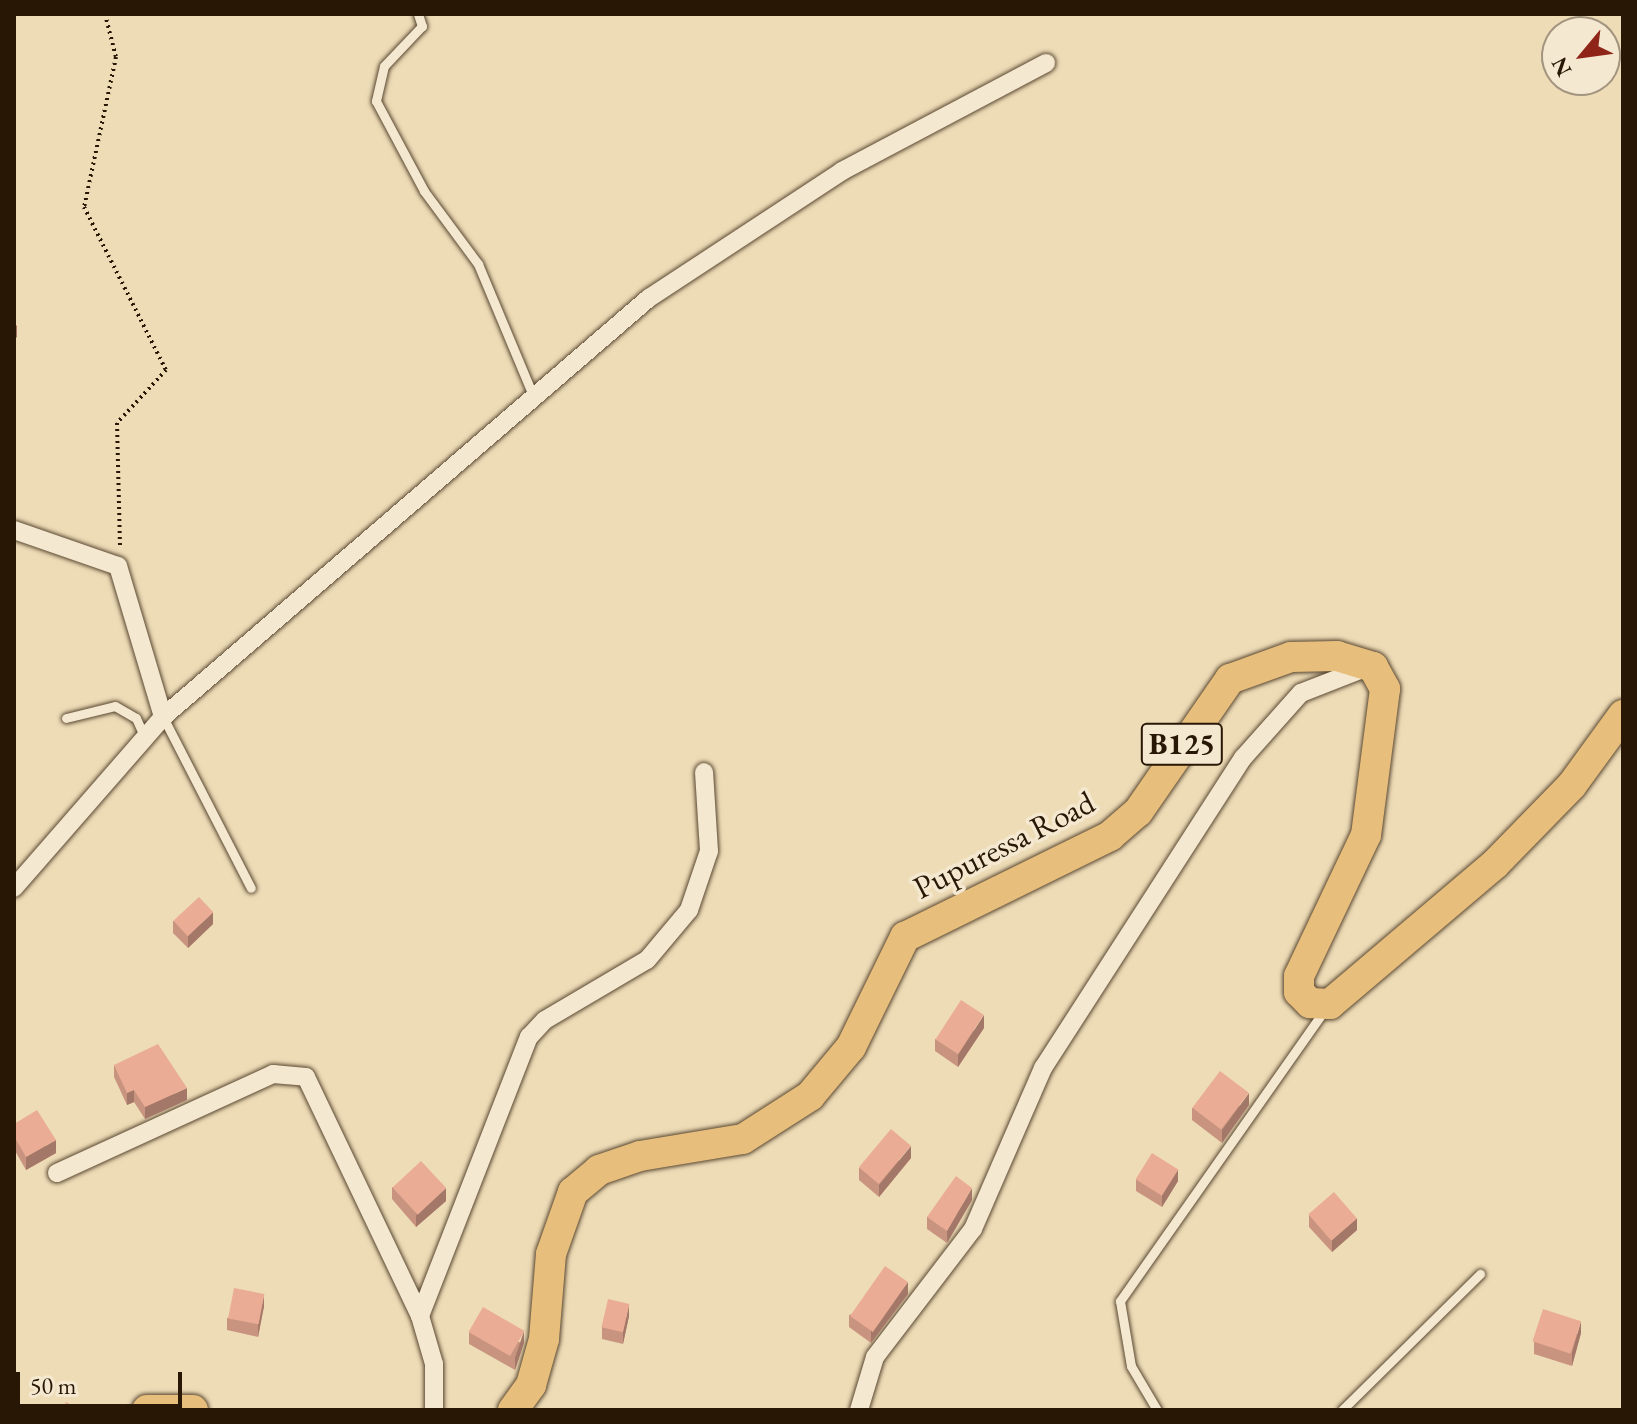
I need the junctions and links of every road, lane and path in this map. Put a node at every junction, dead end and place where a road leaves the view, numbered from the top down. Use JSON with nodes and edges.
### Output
{"nodes":[{"id":1,"x":105,"y":14,"type":"edge"},
{"id":2,"x":418,"y":14,"type":"edge"},
{"id":3,"x":1046,"y":63,"type":"dead end"},
{"id":4,"x":532,"y":393,"type":"junction"},
{"id":5,"x":14,"y":530,"type":"edge"},
{"id":6,"x":118,"y":566,"type":"junction"},
{"id":7,"x":1373,"y":667,"type":"junction"},
{"id":8,"x":1623,"y":715,"type":"edge"},
{"id":9,"x":163,"y":717,"type":"junction"},
{"id":10,"x":66,"y":718,"type":"dead end"},
{"id":11,"x":144,"y":736,"type":"junction"},
{"id":12,"x":704,"y":772,"type":"dead end"},
{"id":13,"x":14,"y":888,"type":"edge"},
{"id":14,"x":251,"y":888,"type":"dead end"},
{"id":15,"x":1330,"y":1004,"type":"junction"},
{"id":16,"x":57,"y":1173,"type":"dead end"},
{"id":17,"x":1480,"y":1274,"type":"dead end"},
{"id":18,"x":420,"y":1316,"type":"junction"},
{"id":19,"x":147,"y":1410,"type":"edge"},
{"id":20,"x":193,"y":1410,"type":"edge"},
{"id":21,"x":434,"y":1410,"type":"edge"},
{"id":22,"x":513,"y":1410,"type":"edge"},
{"id":23,"x":859,"y":1410,"type":"edge"},
{"id":24,"x":1157,"y":1410,"type":"edge"},
{"id":25,"x":1342,"y":1410,"type":"edge"}],
"edges":[{"from":1,"to":6,"type":"path"},
{"from":2,"to":4,"type":"lane"},
{"from":3,"to":4,"type":"street"},
{"from":4,"to":9,"type":"street"},
{"from":5,"to":6,"type":"street"},
{"from":6,"to":9,"type":"street"},
{"from":7,"to":15,"type":"main road"},
{"from":7,"to":22,"type":"main road","name":"Pupuressa Road","number":"B125"},
{"from":7,"to":23,"type":"street"},
{"from":8,"to":15,"type":"main road"},
{"from":9,"to":11,"type":"street"},
{"from":9,"to":14,"type":"lane"},
{"from":10,"to":11,"type":"lane"},
{"from":11,"to":13,"type":"street"},
{"from":12,"to":18,"type":"street"},
{"from":15,"to":24,"type":"lane"},
{"from":16,"to":18,"type":"street"},
{"from":17,"to":25,"type":"lane"},
{"from":18,"to":21,"type":"street"},
{"from":19,"to":20,"type":"main road"}]}
